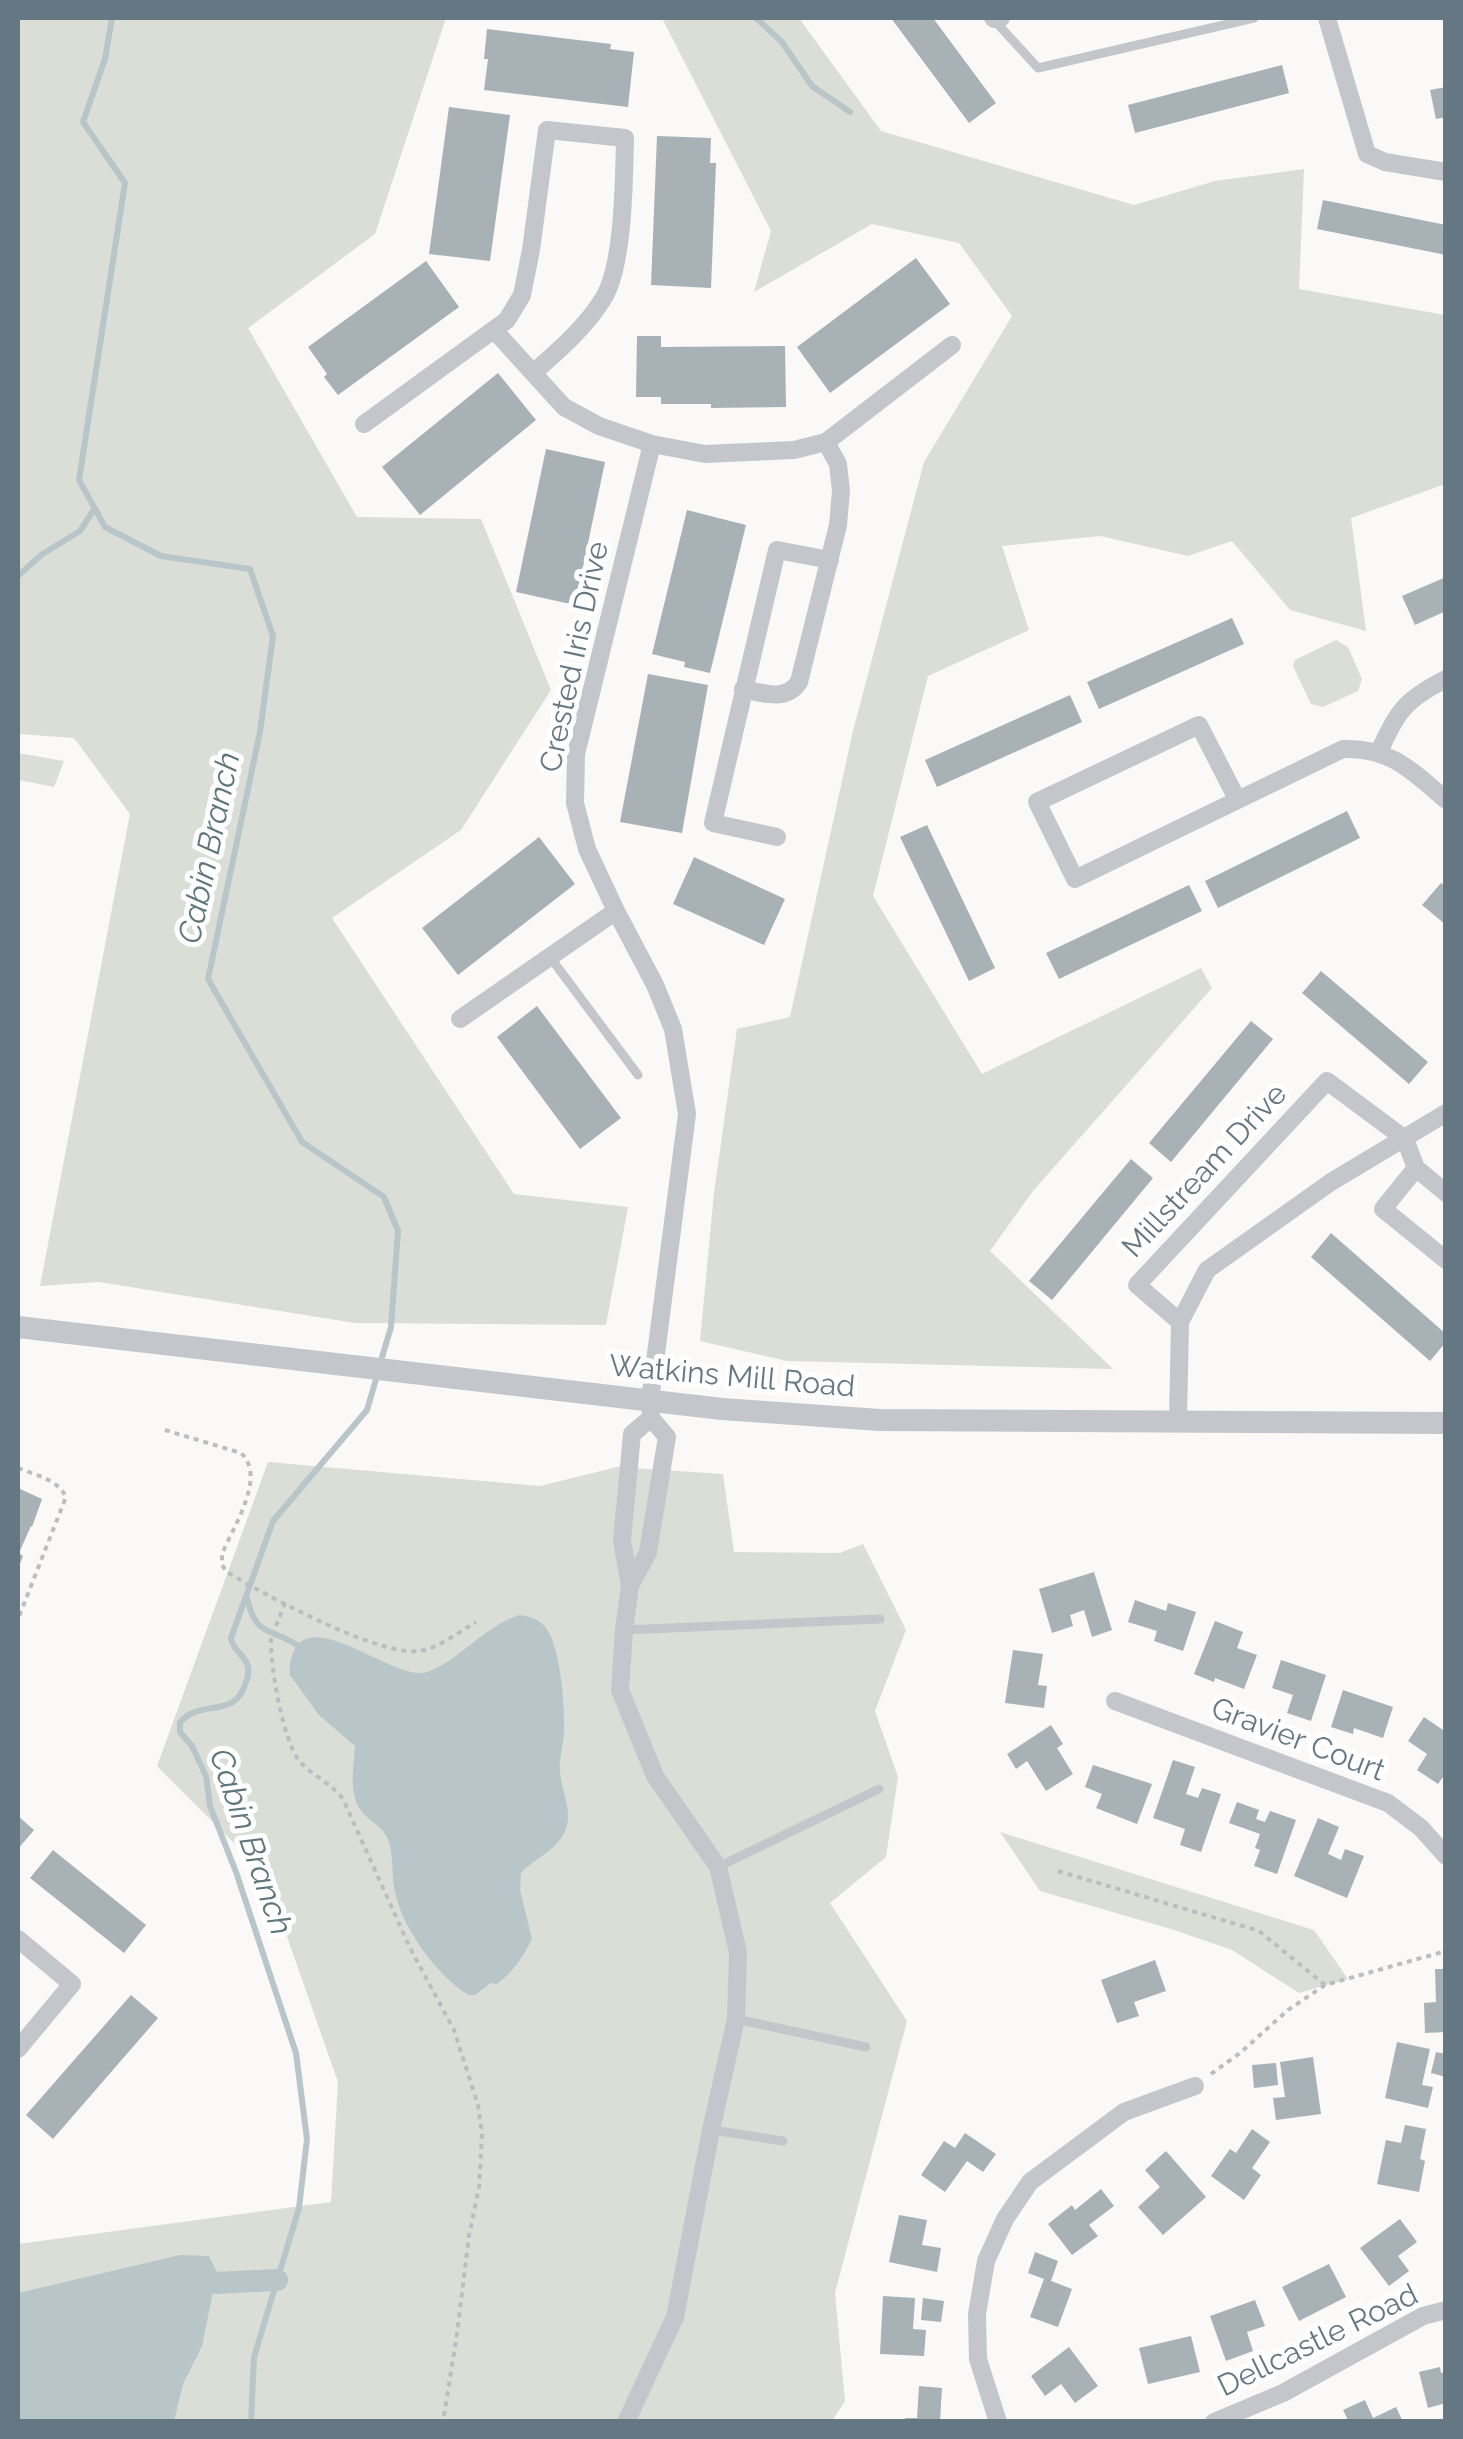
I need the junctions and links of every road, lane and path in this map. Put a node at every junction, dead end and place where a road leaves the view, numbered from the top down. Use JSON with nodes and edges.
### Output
{"nodes":[{"id":1,"x":996,"y":18,"type":"edge"},
{"id":2,"x":1254,"y":18,"type":"edge"},
{"id":3,"x":1327,"y":18,"type":"edge"},
{"id":4,"x":1446,"y":172,"type":"edge"},
{"id":5,"x":494,"y":330,"type":"junction"},
{"id":6,"x":952,"y":345,"type":"dead end"},
{"id":7,"x":533,"y":373,"type":"junction"},
{"id":8,"x":364,"y":424,"type":"dead end"},
{"id":9,"x":826,"y":442,"type":"junction"},
{"id":10,"x":652,"y":444,"type":"junction"},
{"id":11,"x":830,"y":560,"type":"junction"},
{"id":12,"x":1446,"y":679,"type":"edge"},
{"id":13,"x":743,"y":689,"type":"junction"},
{"id":14,"x":1379,"y":752,"type":"junction"},
{"id":15,"x":1237,"y":799,"type":"junction"},
{"id":16,"x":1446,"y":800,"type":"edge"},
{"id":17,"x":777,"y":838,"type":"dead end"},
{"id":18,"x":616,"y":912,"type":"junction"},
{"id":19,"x":550,"y":957,"type":"junction"},
{"id":20,"x":460,"y":1020,"type":"dead end"},
{"id":21,"x":638,"y":1075,"type":"dead end"},
{"id":22,"x":1446,"y":1113,"type":"edge"},
{"id":23,"x":1404,"y":1139,"type":"junction"},
{"id":24,"x":1416,"y":1168,"type":"junction"},
{"id":25,"x":1446,"y":1193,"type":"edge"},
{"id":26,"x":1446,"y":1260,"type":"edge"},
{"id":27,"x":1180,"y":1322,"type":"junction"},
{"id":28,"x":18,"y":1326,"type":"edge"},
{"id":29,"x":651,"y":1409,"type":"junction"},
{"id":30,"x":1178,"y":1421,"type":"junction"},
{"id":31,"x":1446,"y":1422,"type":"edge"},
{"id":32,"x":165,"y":1430,"type":"dead end"},
{"id":33,"x":18,"y":1468,"type":"edge"},
{"id":34,"x":630,"y":1586,"type":"junction"},
{"id":35,"x":286,"y":1603,"type":"junction"},
{"id":36,"x":18,"y":1619,"type":"edge"},
{"id":37,"x":880,"y":1619,"type":"dead end"},
{"id":38,"x":476,"y":1622,"type":"dead end"},
{"id":39,"x":276,"y":1626,"type":"dead end"},
{"id":40,"x":624,"y":1630,"type":"junction"},
{"id":41,"x":271,"y":1638,"type":"dead end"},
{"id":42,"x":1115,"y":1701,"type":"dead end"},
{"id":43,"x":879,"y":1789,"type":"dead end"},
{"id":44,"x":1446,"y":1856,"type":"edge"},
{"id":45,"x":718,"y":1867,"type":"junction"},
{"id":46,"x":1058,"y":1871,"type":"dead end"},
{"id":47,"x":18,"y":1939,"type":"edge"},
{"id":48,"x":1446,"y":1952,"type":"edge"},
{"id":49,"x":1324,"y":1986,"type":"junction"},
{"id":50,"x":736,"y":2019,"type":"junction"},
{"id":51,"x":866,"y":2047,"type":"dead end"},
{"id":52,"x":18,"y":2049,"type":"edge"},
{"id":53,"x":1195,"y":2086,"type":"joint"},
{"id":54,"x":711,"y":2130,"type":"junction"},
{"id":55,"x":783,"y":2141,"type":"dead end"},
{"id":56,"x":1446,"y":2310,"type":"edge"},
{"id":57,"x":442,"y":2422,"type":"edge"},
{"id":58,"x":626,"y":2422,"type":"edge"},
{"id":59,"x":998,"y":2422,"type":"edge"},
{"id":60,"x":1214,"y":2422,"type":"edge"}],
"edges":[{"from":1,"to":2,"type":"lane"},
{"from":3,"to":4,"type":"street"},
{"from":5,"to":7,"type":"street"},
{"from":5,"to":7,"type":"street"},
{"from":5,"to":8,"type":"street"},
{"from":6,"to":9,"type":"street"},
{"from":7,"to":10,"type":"street"},
{"from":9,"to":10,"type":"street"},
{"from":9,"to":11,"type":"street"},
{"from":10,"to":18,"type":"street","name":"Crested Iris Drive"},
{"from":11,"to":13,"type":"street"},
{"from":11,"to":13,"type":"street"},
{"from":12,"to":14,"type":"street"},
{"from":13,"to":17,"type":"street"},
{"from":14,"to":15,"type":"street"},
{"from":14,"to":16,"type":"street"},
{"from":15,"to":15,"type":"street"},
{"from":18,"to":19,"type":"street"},
{"from":18,"to":29,"type":"street","name":"Crested Iris Drive"},
{"from":19,"to":20,"type":"street"},
{"from":19,"to":21,"type":"lane"},
{"from":22,"to":23,"type":"street"},
{"from":23,"to":24,"type":"street"},
{"from":23,"to":27,"type":"street"},
{"from":23,"to":27,"type":"street","name":"Millstream Drive"},
{"from":24,"to":25,"type":"street"},
{"from":24,"to":26,"type":"street"},
{"from":27,"to":30,"type":"street"},
{"from":28,"to":29,"type":"street","name":"Watkins Mill Road"},
{"from":29,"to":30,"type":"street","name":"Watkins Mill Road"},
{"from":29,"to":34,"type":"street"},
{"from":29,"to":34,"type":"street"},
{"from":30,"to":31,"type":"street","name":"Watkins Mill Road"},
{"from":32,"to":35,"type":"path"},
{"from":33,"to":36,"type":"path"},
{"from":34,"to":40,"type":"street"},
{"from":35,"to":38,"type":"path"},
{"from":35,"to":39,"type":"path"},
{"from":37,"to":40,"type":"lane"},
{"from":40,"to":45,"type":"street"},
{"from":41,"to":57,"type":"path"},
{"from":42,"to":44,"type":"street","name":"Gravier Court"},
{"from":43,"to":45,"type":"lane"},
{"from":45,"to":50,"type":"street"},
{"from":46,"to":49,"type":"path"},
{"from":47,"to":52,"type":"street"},
{"from":48,"to":49,"type":"path"},
{"from":49,"to":53,"type":"path"},
{"from":50,"to":51,"type":"lane"},
{"from":50,"to":54,"type":"street"},
{"from":53,"to":59,"type":"street"},
{"from":54,"to":55,"type":"lane"},
{"from":54,"to":58,"type":"street"},
{"from":56,"to":60,"type":"street","name":"Dellcastle Road"}]}
